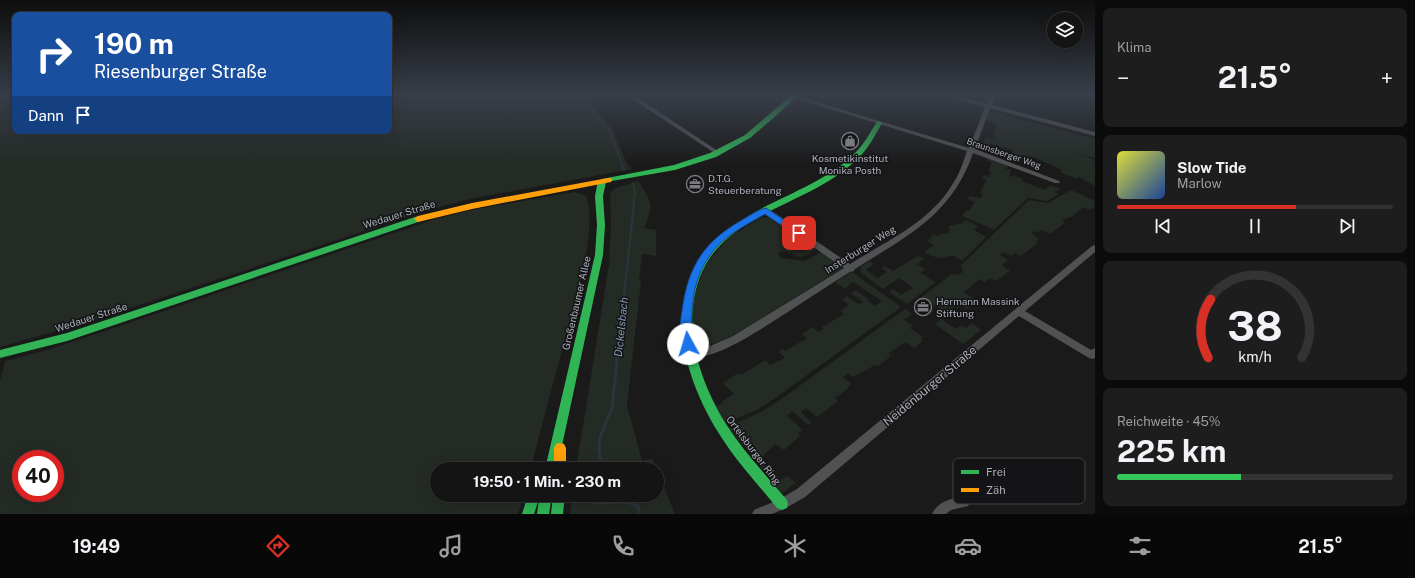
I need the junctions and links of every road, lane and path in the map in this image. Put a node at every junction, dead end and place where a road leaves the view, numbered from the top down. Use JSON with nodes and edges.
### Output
{"nodes":[{"id":1,"x":665,"y":118,"type":"edge"},
{"id":2,"x":769,"y":118,"type":"edge"},
{"id":3,"x":863,"y":118,"type":"edge"},
{"id":4,"x":983,"y":118,"type":"edge"},
{"id":5,"x":1034,"y":118,"type":"edge"},
{"id":6,"x":879,"y":123,"type":"junction"},
{"id":7,"x":1095,"y":134,"type":"edge"},
{"id":8,"x":970,"y":150,"type":"junction"},
{"id":9,"x":718,"y":153,"type":"junction"},
{"id":10,"x":602,"y":181,"type":"junction"},
{"id":11,"x":1057,"y":182,"type":"dead end"},
{"id":12,"x":766,"y":210,"type":"junction"},
{"id":13,"x":1095,"y":248,"type":"edge"},
{"id":14,"x":851,"y":269,"type":"junction"},
{"id":15,"x":1019,"y":312,"type":"junction"},
{"id":16,"x":1095,"y":352,"type":"edge"},
{"id":17,"x":689,"y":353,"type":"junction"},
{"id":18,"x":0,"y":354,"type":"edge"},
{"id":19,"x":559,"y":429,"type":"junction"},
{"id":20,"x":544,"y":462,"type":"edge"},
{"id":21,"x":552,"y":462,"type":"edge"},
{"id":22,"x":560,"y":462,"type":"edge"},
{"id":23,"x":532,"y":502,"type":"edge"},
{"id":24,"x":545,"y":502,"type":"edge"},
{"id":25,"x":558,"y":502,"type":"edge"},
{"id":26,"x":953,"y":503,"type":"edge"},
{"id":27,"x":782,"y":504,"type":"junction"},
{"id":28,"x":528,"y":514,"type":"edge"},
{"id":29,"x":543,"y":514,"type":"edge"},
{"id":30,"x":557,"y":514,"type":"edge"},
{"id":31,"x":762,"y":514,"type":"edge"},
{"id":32,"x":938,"y":514,"type":"edge"}],
"edges":[{"from":1,"to":9,"type":"street"},
{"from":2,"to":9,"type":"street","name":"Wedauer Straße"},
{"from":3,"to":6,"type":"street","name":"Braunsberger Weg"},
{"from":4,"to":8,"type":"street","name":"Insterburger Weg"},
{"from":5,"to":7,"type":"street"},
{"from":6,"to":8,"type":"street","name":"Braunsberger Weg"},
{"from":6,"to":12,"type":"street","name":"Ortelsburger Ring"},
{"from":8,"to":11,"type":"street","name":"Braunsberger Weg"},
{"from":8,"to":14,"type":"street","name":"Insterburger Weg"},
{"from":9,"to":10,"type":"street","name":"Wedauer Straße"},
{"from":10,"to":18,"type":"street","name":"Wedauer Straße"},
{"from":10,"to":19,"type":"street","name":"Großenbaumer Allee"},
{"from":12,"to":14,"type":"street"},
{"from":12,"to":17,"type":"street","name":"Ortelsburger Ring"},
{"from":13,"to":15,"type":"street","name":"Neidenburger Straße"},
{"from":14,"to":17,"type":"street","name":"Insterburger Weg"},
{"from":15,"to":16,"type":"street"},
{"from":15,"to":27,"type":"street","name":"Neidenburger Straße"},
{"from":17,"to":27,"type":"street","name":"Ortelsburger Ring"},
{"from":19,"to":20,"type":"street"},
{"from":19,"to":21,"type":"street","name":"Großenbaumer Allee"},
{"from":19,"to":22,"type":"street","name":"Großenbaumer Allee"},
{"from":23,"to":28,"type":"street"},
{"from":24,"to":29,"type":"street"},
{"from":25,"to":30,"type":"street"},
{"from":26,"to":32,"type":"street"},
{"from":27,"to":31,"type":"street","name":"Neidenburger Straße"}]}
